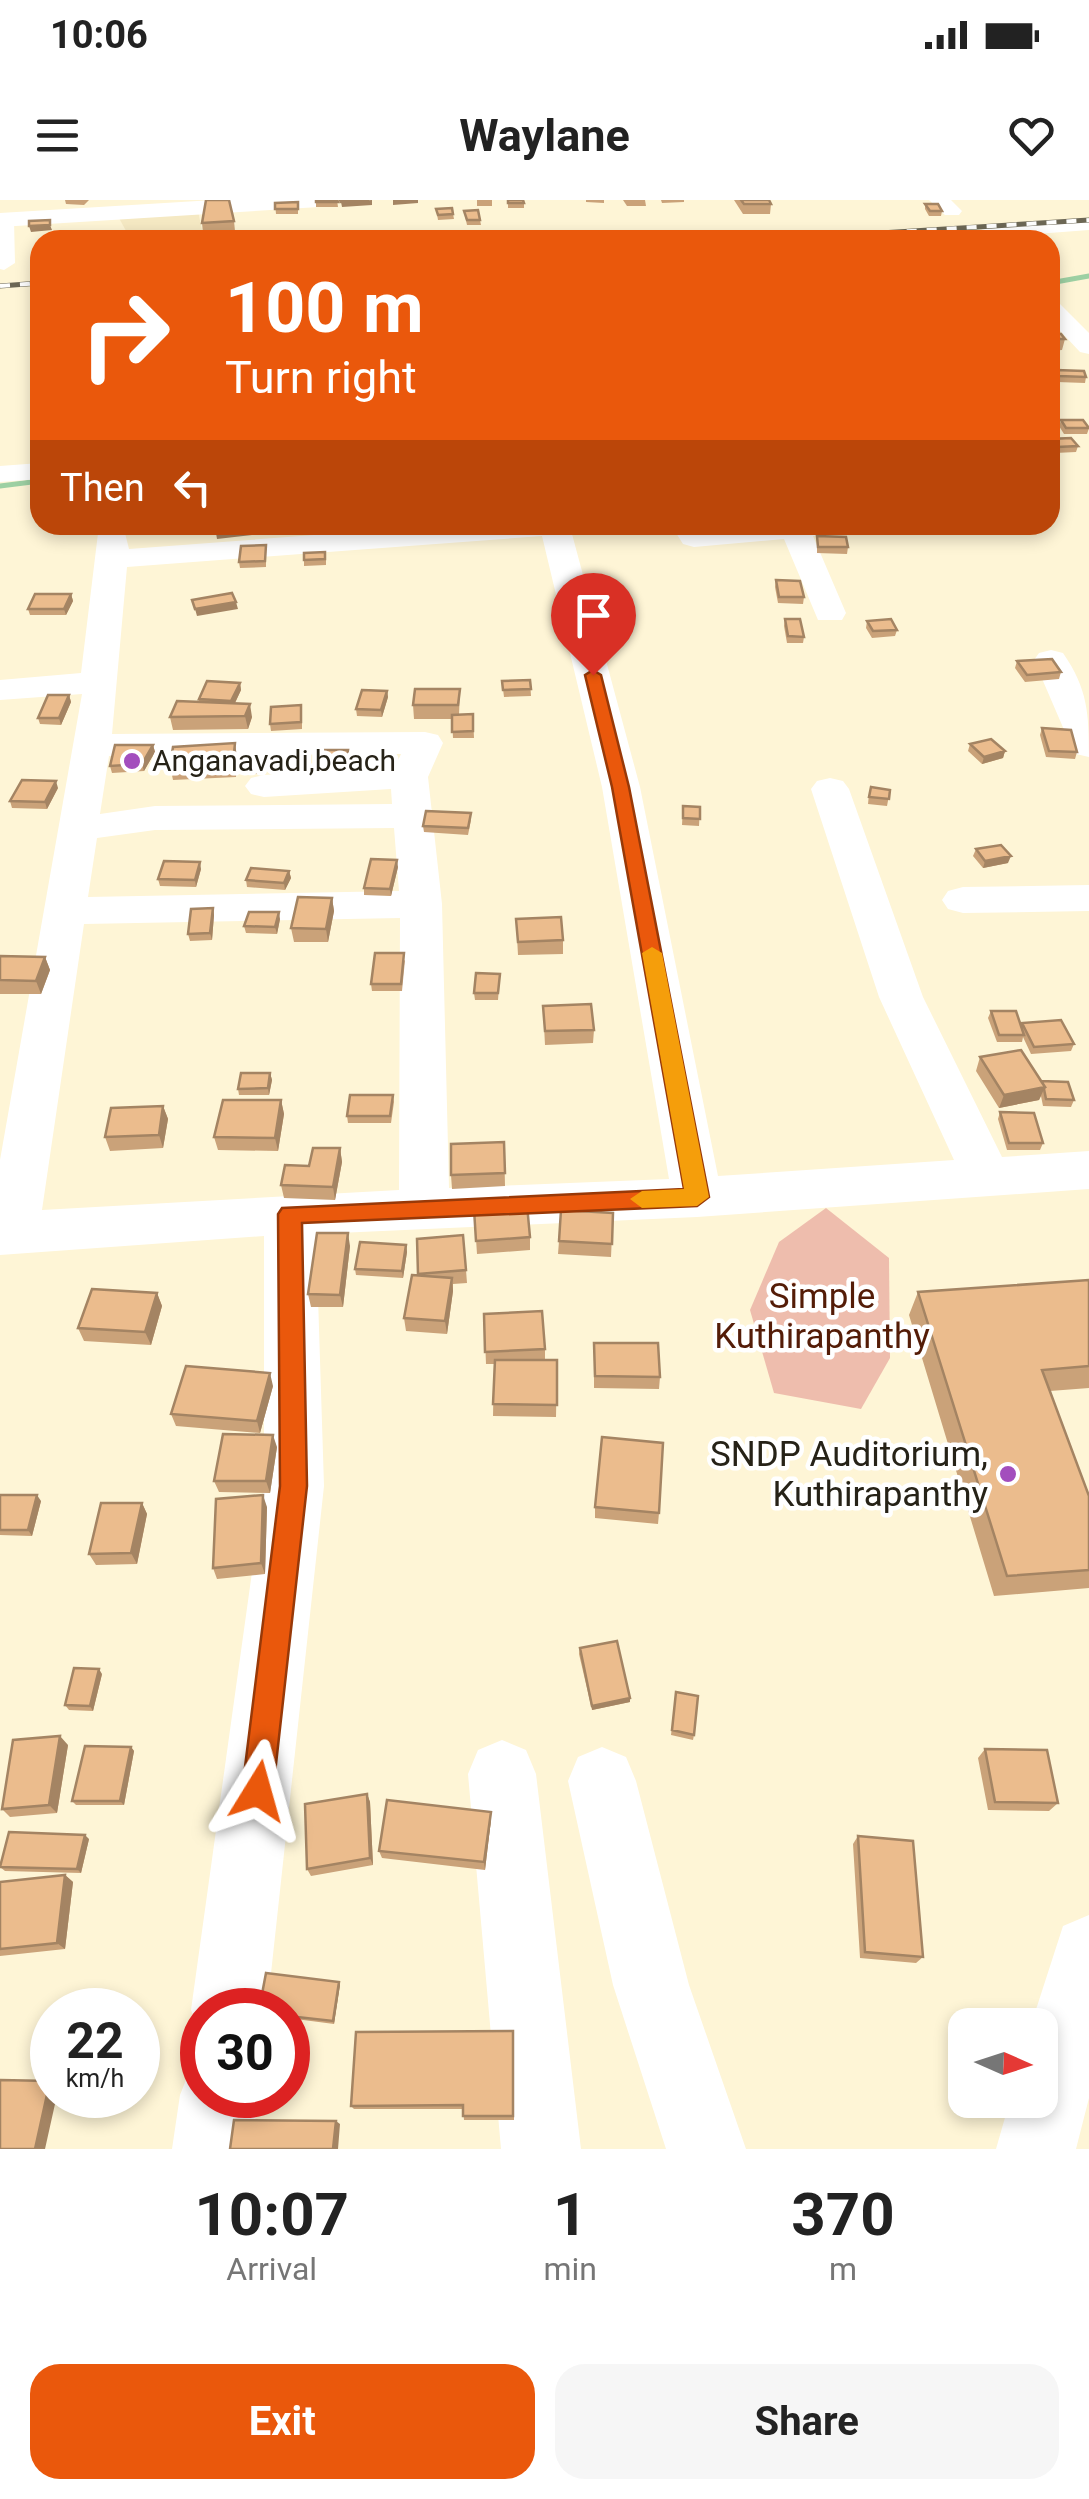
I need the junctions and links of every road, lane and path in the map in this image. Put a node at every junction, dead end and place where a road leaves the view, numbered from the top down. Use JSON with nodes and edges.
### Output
{"nodes":[{"id":1,"x":319,"y":200,"type":"edge"},
{"id":2,"x":138,"y":206,"type":"edge"},
{"id":3,"x":2,"y":220,"type":"edge"},
{"id":4,"x":1089,"y":224,"type":"edge"},
{"id":5,"x":1004,"y":230,"type":"edge"},
{"id":6,"x":4,"y":263,"type":"dead end"},
{"id":7,"x":1060,"y":322,"type":"edge"},
{"id":8,"x":1082,"y":355,"type":"edge"},
{"id":9,"x":30,"y":472,"type":"edge"},
{"id":10,"x":0,"y":474,"type":"edge"},
{"id":11,"x":113,"y":535,"type":"edge"},
{"id":12,"x":434,"y":535,"type":"edge"},
{"id":13,"x":557,"y":535,"type":"edge"},
{"id":14,"x":692,"y":535,"type":"edge"},
{"id":15,"x":728,"y":535,"type":"edge"},
{"id":16,"x":798,"y":535,"type":"edge"},
{"id":17,"x":113,"y":559,"type":"junction"},
{"id":18,"x":830,"y":613,"type":"dead end"},
{"id":19,"x":1052,"y":660,"type":"edge"},
{"id":20,"x":96,"y":684,"type":"junction"},
{"id":21,"x":0,"y":690,"type":"edge"},
{"id":22,"x":92,"y":745,"type":"junction"},
{"id":23,"x":1089,"y":746,"type":"edge"},
{"id":24,"x":830,"y":788,"type":"dead end"},
{"id":25,"x":411,"y":796,"type":"junction"},
{"id":26,"x":81,"y":813,"type":"junction"},
{"id":27,"x":1089,"y":898,"type":"edge"},
{"id":28,"x":963,"y":900,"type":"dead end"},
{"id":29,"x":421,"y":904,"type":"junction"},
{"id":30,"x":65,"y":911,"type":"junction"},
{"id":31,"x":1089,"y":1170,"type":"edge"},
{"id":32,"x":986,"y":1175,"type":"junction"},
{"id":33,"x":697,"y":1197,"type":"junction"},
{"id":34,"x":424,"y":1209,"type":"junction"},
{"id":35,"x":290,"y":1214,"type":"junction"},
{"id":36,"x":7,"y":1234,"type":"edge"},
{"id":37,"x":502,"y":1774,"type":"dead end"},
{"id":38,"x":602,"y":1781,"type":"dead end"},
{"id":39,"x":1089,"y":1952,"type":"edge"},
{"id":40,"x":232,"y":1988,"type":"edge"},
{"id":41,"x":216,"y":2118,"type":"edge"},
{"id":42,"x":212,"y":2149,"type":"edge"},
{"id":43,"x":541,"y":2149,"type":"edge"},
{"id":44,"x":706,"y":2149,"type":"edge"},
{"id":45,"x":1036,"y":2149,"type":"edge"}],
"edges":[{"from":1,"to":2,"type":"main road"},
{"from":2,"to":3,"type":"main road"},
{"from":3,"to":6,"type":"street"},
{"from":4,"to":5,"type":"street"},
{"from":7,"to":8,"type":"street"},
{"from":9,"to":10,"type":"street"},
{"from":11,"to":17,"type":"street"},
{"from":12,"to":17,"type":"street"},
{"from":13,"to":33,"type":"street"},
{"from":14,"to":15,"type":"street"},
{"from":16,"to":18,"type":"street"},
{"from":17,"to":20,"type":"street"},
{"from":19,"to":23,"type":"street"},
{"from":20,"to":21,"type":"street"},
{"from":20,"to":22,"type":"street"},
{"from":22,"to":25,"type":"street"},
{"from":22,"to":26,"type":"street"},
{"from":24,"to":32,"type":"street"},
{"from":25,"to":26,"type":"street"},
{"from":25,"to":29,"type":"street"},
{"from":26,"to":30,"type":"street"},
{"from":27,"to":28,"type":"street"},
{"from":29,"to":30,"type":"street"},
{"from":29,"to":34,"type":"street"},
{"from":30,"to":36,"type":"street"},
{"from":31,"to":32,"type":"street"},
{"from":32,"to":33,"type":"street"},
{"from":33,"to":34,"type":"street"},
{"from":34,"to":35,"type":"street"},
{"from":35,"to":36,"type":"street"},
{"from":35,"to":40,"type":"street"},
{"from":37,"to":43,"type":"street"},
{"from":38,"to":44,"type":"street"},
{"from":39,"to":45,"type":"street"},
{"from":41,"to":42,"type":"street"}]}
